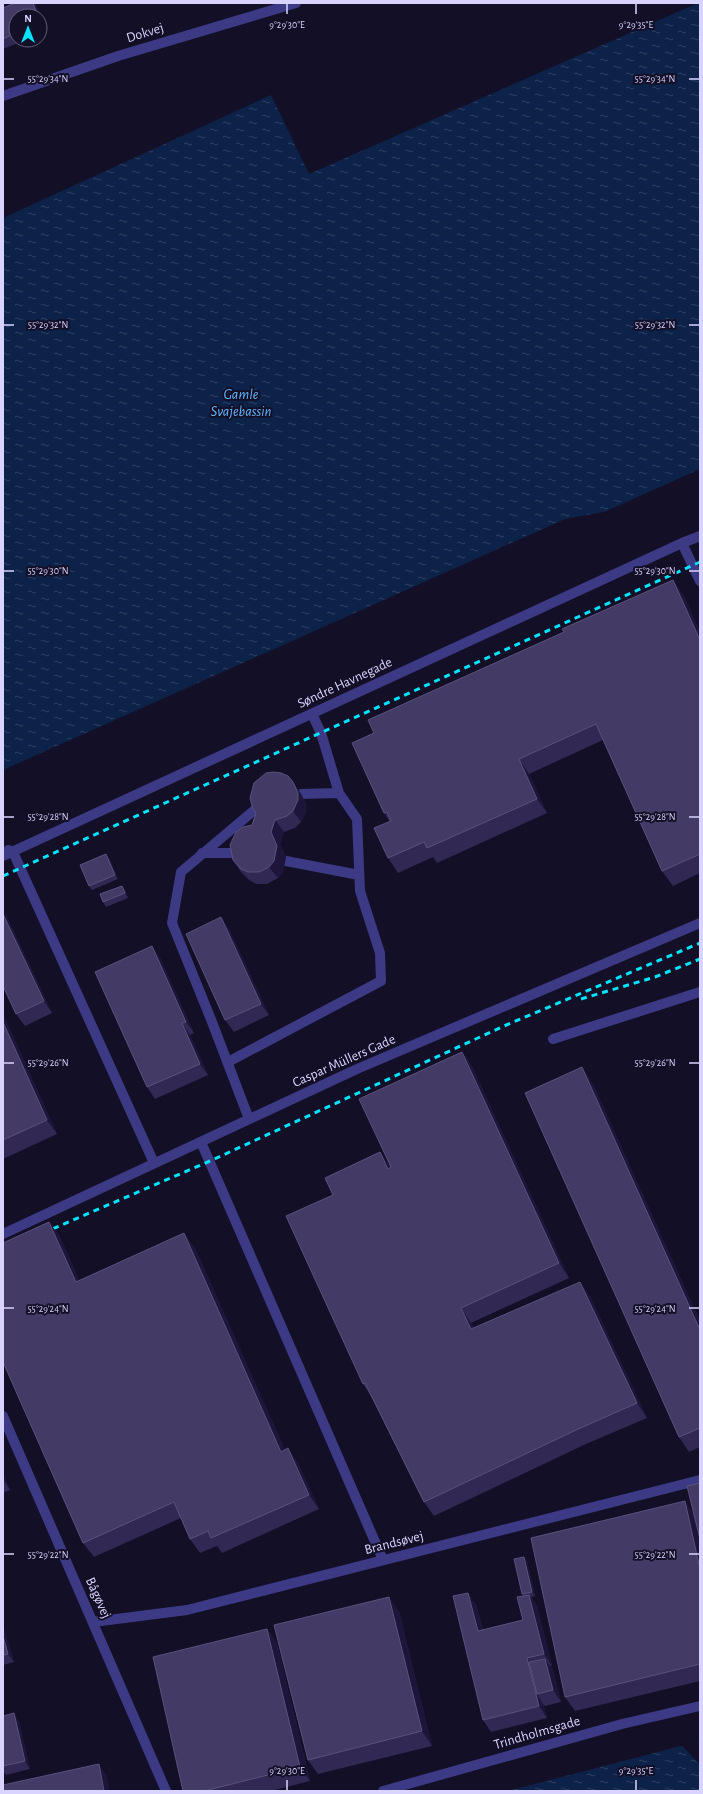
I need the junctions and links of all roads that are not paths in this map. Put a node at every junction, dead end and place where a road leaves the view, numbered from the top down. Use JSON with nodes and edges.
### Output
{"nodes":[{"id":1,"x":296,"y":3,"type":"edge"},
{"id":2,"x":3,"y":96,"type":"edge"},
{"id":3,"x":700,"y":536,"type":"edge"},
{"id":4,"x":682,"y":543,"type":"junction"},
{"id":5,"x":700,"y":581,"type":"edge"},
{"id":6,"x":312,"y":714,"type":"junction"},
{"id":7,"x":339,"y":793,"type":"junction"},
{"id":8,"x":302,"y":794,"type":"dead end"},
{"id":9,"x":258,"y":806,"type":"edge"},
{"id":10,"x":3,"y":849,"type":"edge"},
{"id":11,"x":13,"y":852,"type":"junction"},
{"id":12,"x":202,"y":853,"type":"junction"},
{"id":13,"x":239,"y":853,"type":"edge"},
{"id":14,"x":3,"y":856,"type":"edge"},
{"id":15,"x":286,"y":861,"type":"dead end"},
{"id":16,"x":359,"y":875,"type":"junction"},
{"id":17,"x":700,"y":923,"type":"edge"},
{"id":18,"x":700,"y":992,"type":"edge"},
{"id":19,"x":553,"y":1039,"type":"dead end"},
{"id":20,"x":228,"y":1062,"type":"junction"},
{"id":21,"x":249,"y":1119,"type":"junction"},
{"id":22,"x":201,"y":1142,"type":"junction"},
{"id":23,"x":154,"y":1163,"type":"junction"},
{"id":24,"x":3,"y":1234,"type":"edge"},
{"id":25,"x":3,"y":1416,"type":"edge"},
{"id":26,"x":700,"y":1480,"type":"edge"},
{"id":27,"x":383,"y":1560,"type":"junction"},
{"id":28,"x":93,"y":1622,"type":"junction"},
{"id":29,"x":700,"y":1706,"type":"edge"},
{"id":30,"x":166,"y":1791,"type":"edge"},
{"id":31,"x":383,"y":1791,"type":"edge"}],
"edges":[{"from":1,"to":2,"type":"street","name":"Dokvej"},
{"from":3,"to":4,"type":"street","name":"Søndre Havnegade"},
{"from":4,"to":5,"type":"street"},
{"from":4,"to":6,"type":"street","name":"Søndre Havnegade"},
{"from":6,"to":7,"type":"street"},
{"from":6,"to":11,"type":"street","name":"Søndre Havnegade"},
{"from":7,"to":8,"type":"street"},
{"from":7,"to":16,"type":"street"},
{"from":9,"to":12,"type":"street"},
{"from":10,"to":11,"type":"street"},
{"from":11,"to":14,"type":"street","name":"Søndre Havnegade"},
{"from":11,"to":23,"type":"street"},
{"from":12,"to":13,"type":"street"},
{"from":12,"to":20,"type":"street"},
{"from":15,"to":16,"type":"street"},
{"from":16,"to":20,"type":"street"},
{"from":17,"to":21,"type":"street","name":"Caspar Müllers Gade"},
{"from":18,"to":19,"type":"street"},
{"from":20,"to":21,"type":"street"},
{"from":21,"to":22,"type":"street","name":"Caspar Müllers Gade"},
{"from":22,"to":23,"type":"street","name":"Caspar Müllers Gade"},
{"from":22,"to":27,"type":"street"},
{"from":23,"to":24,"type":"street","name":"Caspar Müllers Gade"},
{"from":25,"to":28,"type":"street","name":"Bågøvej"},
{"from":26,"to":27,"type":"street","name":"Brandsøvej"},
{"from":27,"to":28,"type":"street","name":"Brandsøvej"},
{"from":28,"to":30,"type":"street","name":"Bågøvej"},
{"from":29,"to":31,"type":"street","name":"Trindholmsgade"}]}
